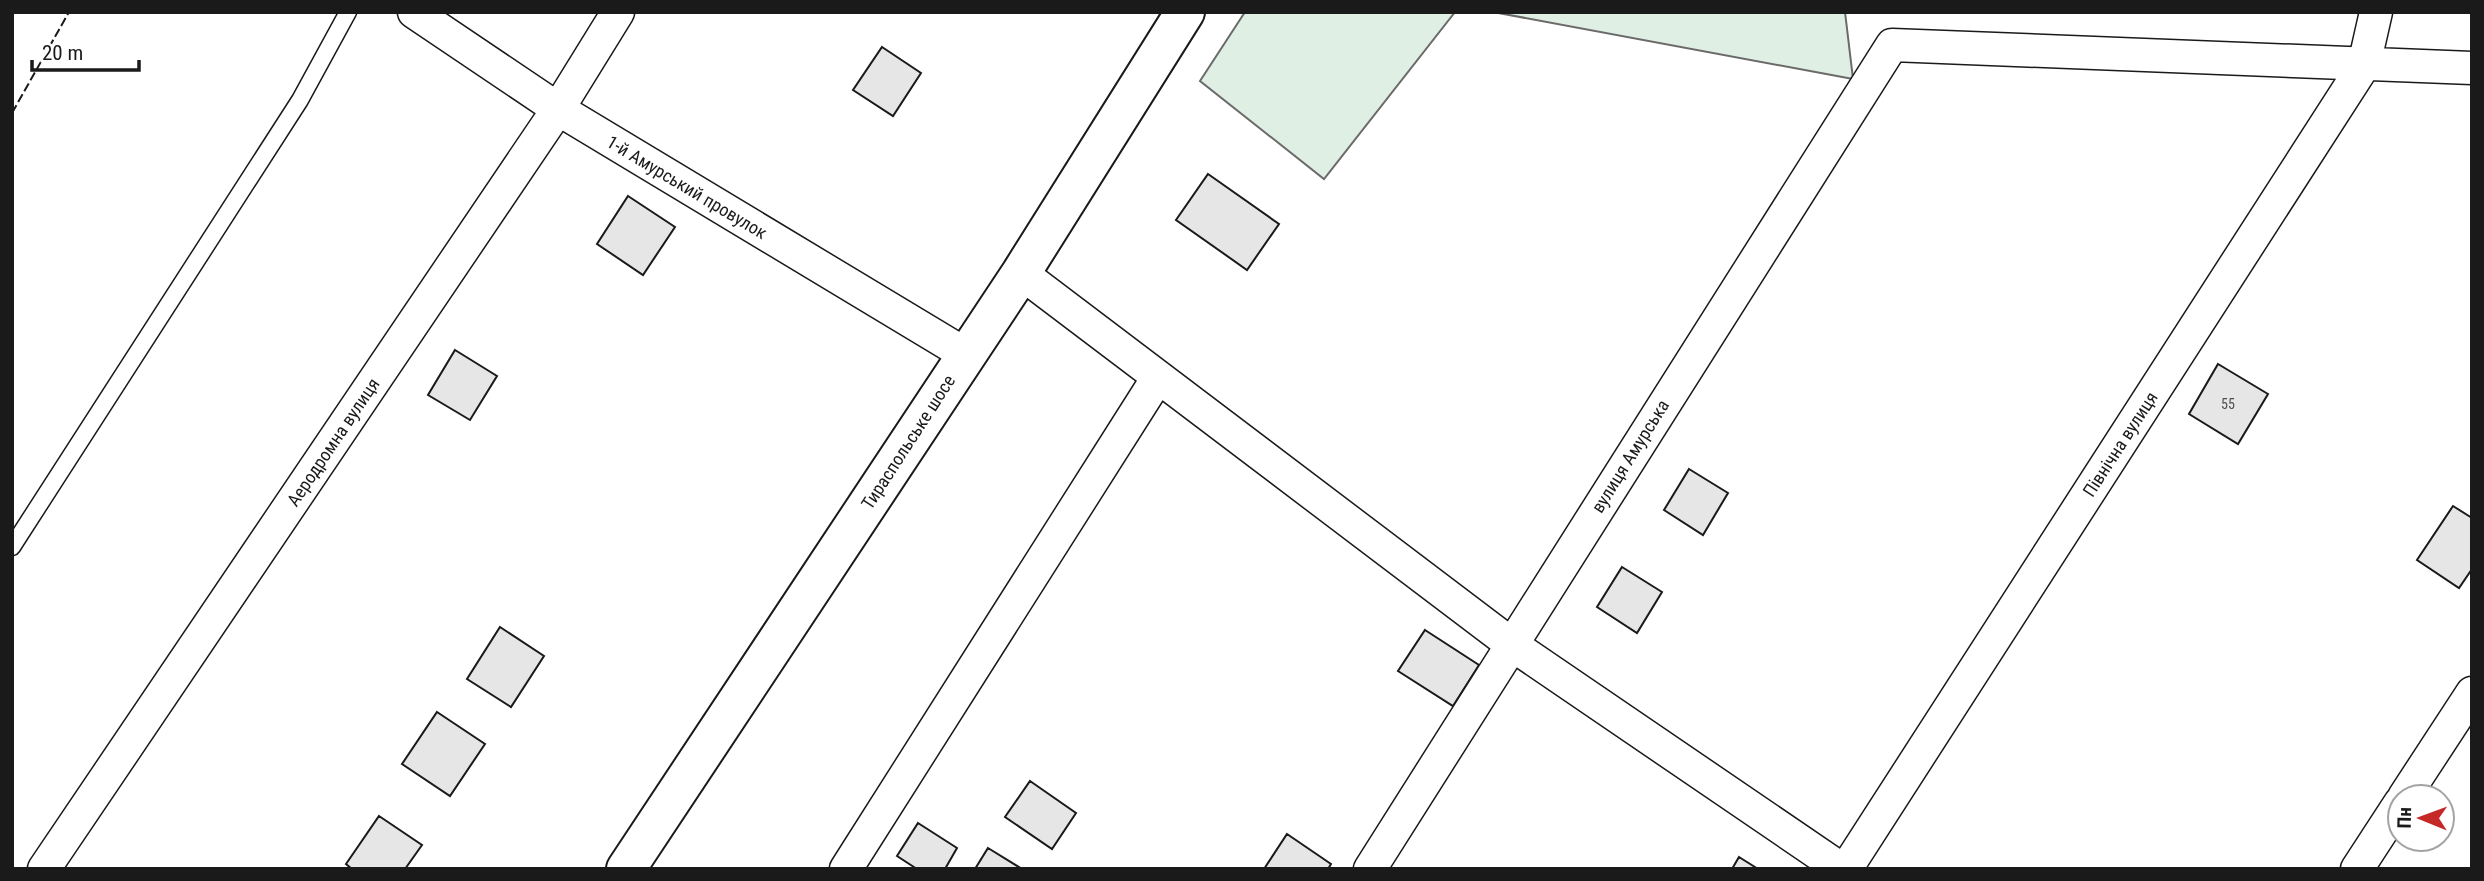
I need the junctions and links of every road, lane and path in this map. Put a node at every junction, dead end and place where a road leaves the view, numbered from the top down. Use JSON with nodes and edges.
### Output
{"nodes":[{"id":1,"x":348,"y":12,"type":"edge"},
{"id":2,"x":414,"y":12,"type":"edge"},
{"id":3,"x":618,"y":12,"type":"edge"},
{"id":4,"x":1185,"y":12,"type":"edge"},
{"id":5,"x":2376,"y":12,"type":"edge"},
{"id":6,"x":2364,"y":65,"type":"junction"},
{"id":7,"x":2472,"y":68,"type":"edge"},
{"id":8,"x":558,"y":109,"type":"junction"},
{"id":9,"x":1021,"y":273,"type":"junction"},
{"id":10,"x":965,"y":354,"type":"junction"},
{"id":11,"x":1157,"y":379,"type":"junction"},
{"id":12,"x":12,"y":547,"type":"edge"},
{"id":13,"x":1511,"y":644,"type":"junction"},
{"id":14,"x":2472,"y":693,"type":"edge"},
{"id":15,"x":2413,"y":783,"type":"edge"},
{"id":16,"x":2386,"y":824,"type":"edge"},
{"id":17,"x":44,"y":869,"type":"edge"},
{"id":18,"x":626,"y":869,"type":"edge"},
{"id":19,"x":846,"y":869,"type":"edge"},
{"id":20,"x":1370,"y":869,"type":"edge"},
{"id":21,"x":1843,"y":869,"type":"edge"},
{"id":22,"x":2357,"y":869,"type":"edge"}],
"edges":[{"from":1,"to":12,"type":"lane"},
{"from":2,"to":8,"type":"street","name":"1-й Амурський провулок"},
{"from":3,"to":8,"type":"street","name":"Аеродромна вулиця"},
{"from":4,"to":9,"type":"main road","name":"Тираспольське шосе"},
{"from":5,"to":6,"type":"street","name":"Північна вулиця"},
{"from":6,"to":7,"type":"street"},
{"from":6,"to":13,"type":"street","name":"вулиця Амурська"},
{"from":6,"to":21,"type":"street","name":"Північна вулиця"},
{"from":8,"to":10,"type":"street","name":"1-й Амурський провулок"},
{"from":8,"to":17,"type":"street","name":"Аеродромна вулиця"},
{"from":9,"to":10,"type":"main road","name":"Тираспольське шосе"},
{"from":9,"to":11,"type":"street"},
{"from":10,"to":18,"type":"main road","name":"Тираспольське шосе"},
{"from":11,"to":13,"type":"street"},
{"from":11,"to":19,"type":"street"},
{"from":13,"to":20,"type":"street","name":"вулиця Амурська"},
{"from":13,"to":21,"type":"street"},
{"from":14,"to":15,"type":"street"},
{"from":16,"to":22,"type":"street"}]}
